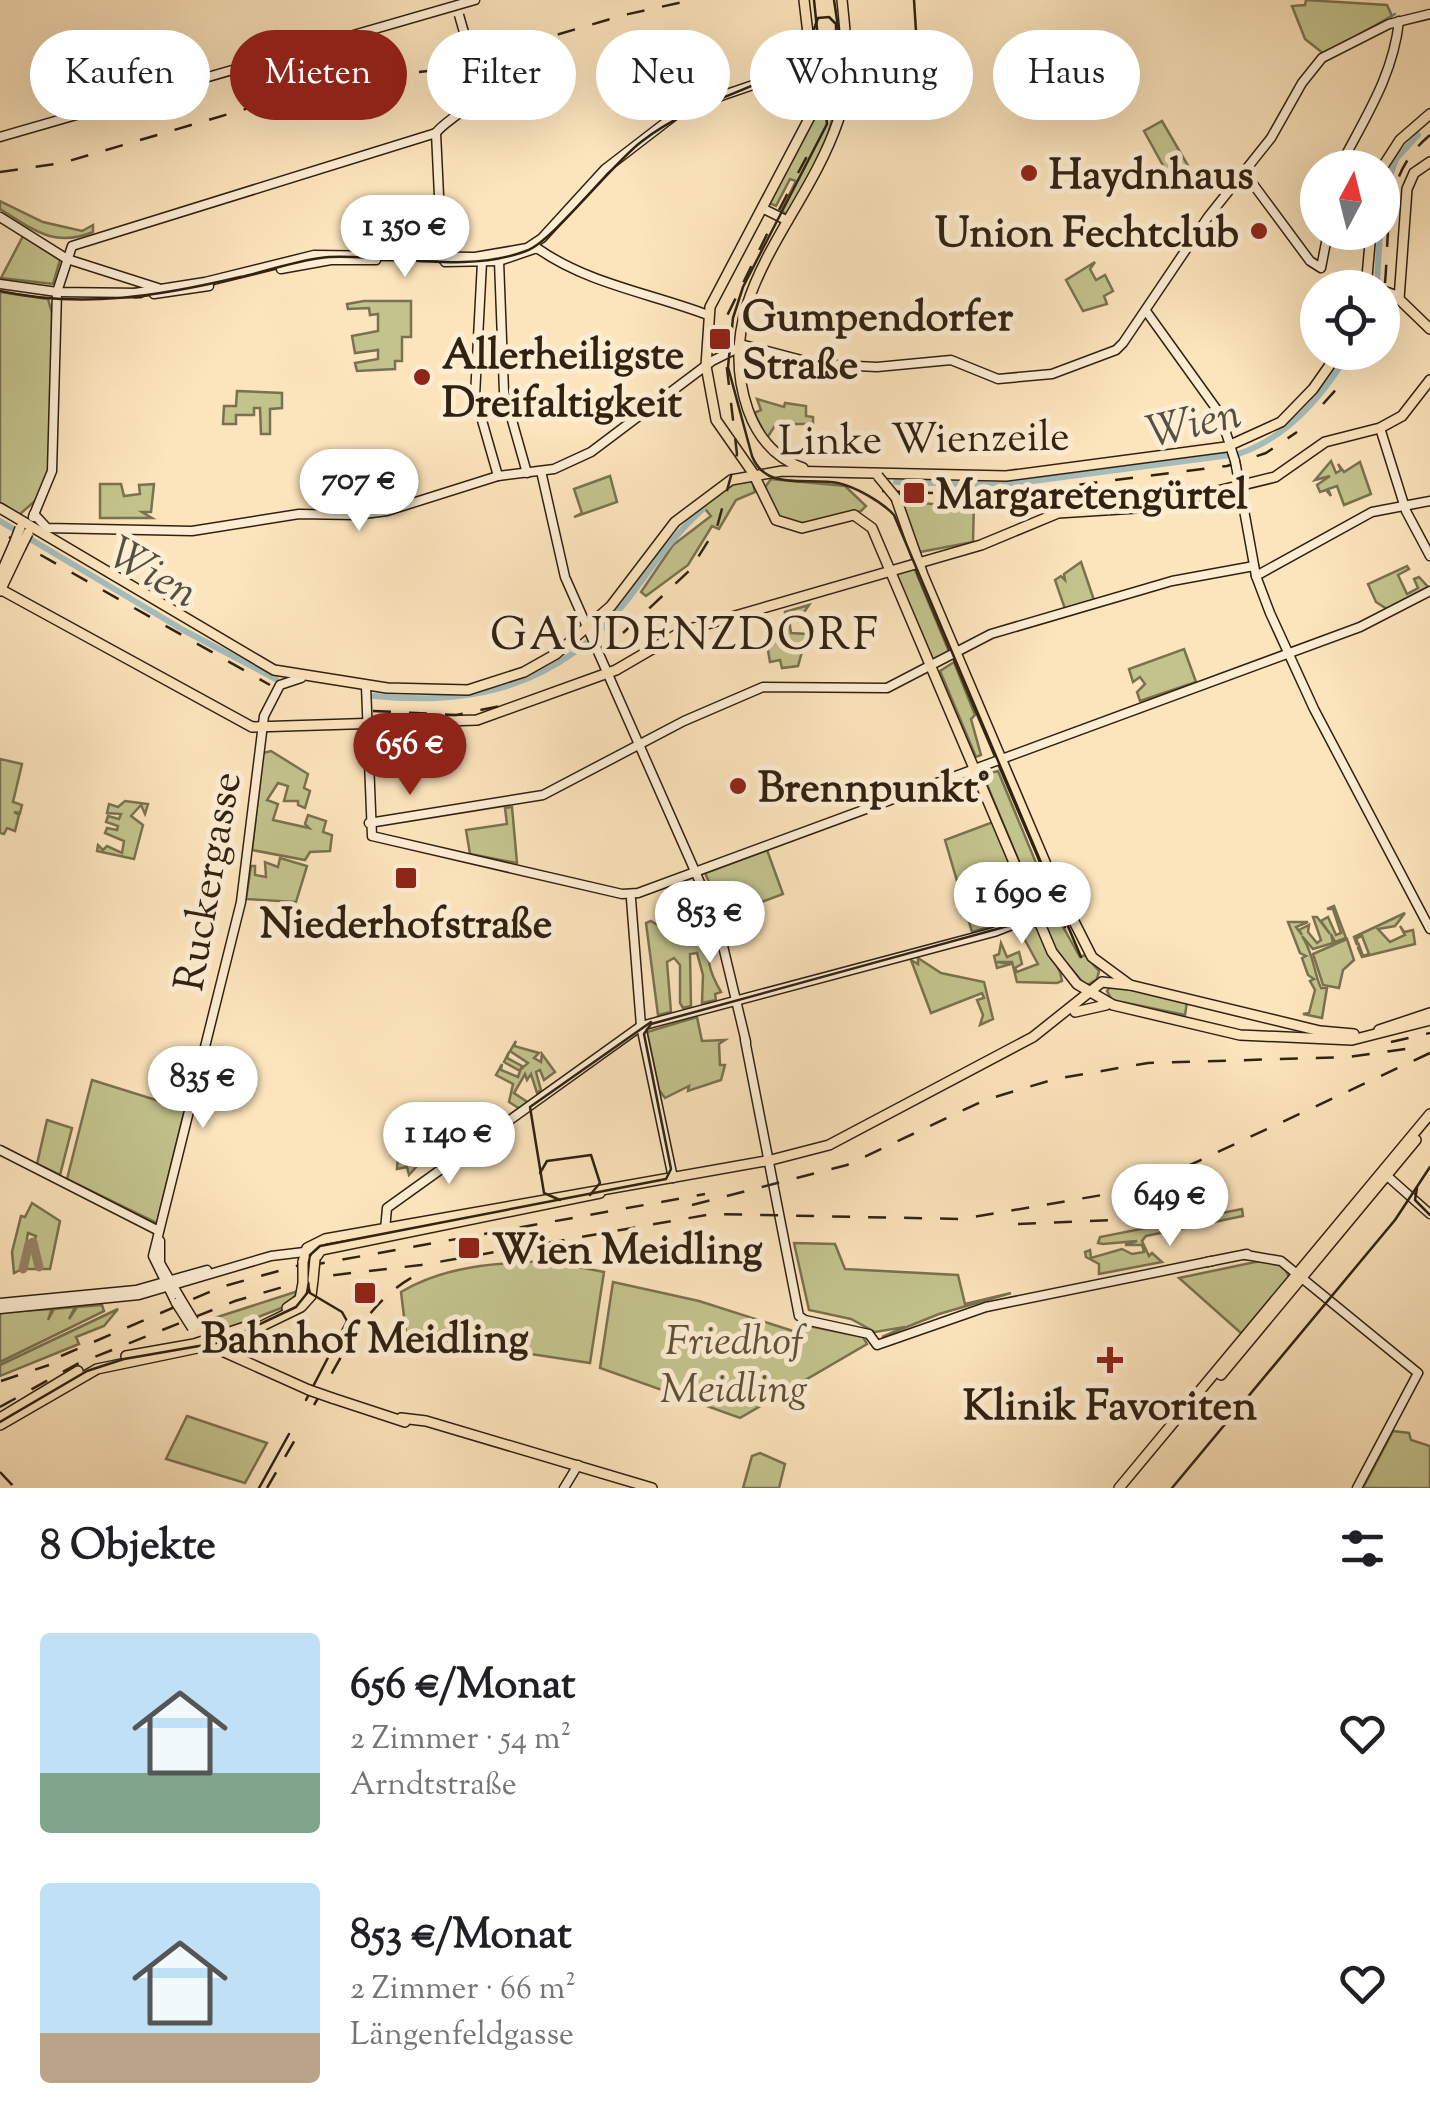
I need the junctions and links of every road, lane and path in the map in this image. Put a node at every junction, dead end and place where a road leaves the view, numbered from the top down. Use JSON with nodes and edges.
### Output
{"nodes":[{"id":1,"x":475,"y":0,"type":"edge"},
{"id":2,"x":804,"y":0,"type":"edge"},
{"id":3,"x":842,"y":0,"type":"edge"},
{"id":4,"x":456,"y":7,"type":"edge"},
{"id":5,"x":1430,"y":14,"type":"edge"},
{"id":6,"x":1399,"y":21,"type":"junction"},
{"id":7,"x":808,"y":30,"type":"edge"},
{"id":8,"x":845,"y":30,"type":"edge"},
{"id":9,"x":750,"y":86,"type":"edge"},
{"id":10,"x":1430,"y":114,"type":"edge"},
{"id":11,"x":807,"y":120,"type":"edge"},
{"id":12,"x":838,"y":120,"type":"edge"},
{"id":13,"x":436,"y":134,"type":"junction"},
{"id":14,"x":0,"y":137,"type":"edge"},
{"id":15,"x":1348,"y":150,"type":"edge"},
{"id":16,"x":1395,"y":150,"type":"edge"},
{"id":17,"x":1430,"y":162,"type":"edge"},
{"id":18,"x":1244,"y":172,"type":"junction"},
{"id":19,"x":762,"y":208,"type":"junction"},
{"id":20,"x":0,"y":216,"type":"edge"},
{"id":21,"x":788,"y":221,"type":"junction"},
{"id":22,"x":1300,"y":248,"type":"edge"},
{"id":23,"x":1301,"y":250,"type":"edge"},
{"id":24,"x":1324,"y":250,"type":"edge"},
{"id":25,"x":498,"y":258,"type":"junction"},
{"id":26,"x":66,"y":259,"type":"junction"},
{"id":27,"x":442,"y":259,"type":"junction"},
{"id":28,"x":482,"y":262,"type":"junction"},
{"id":29,"x":1398,"y":270,"type":"edge"},
{"id":30,"x":242,"y":276,"type":"junction"},
{"id":31,"x":0,"y":284,"type":"edge"},
{"id":32,"x":161,"y":289,"type":"junction"},
{"id":33,"x":58,"y":292,"type":"junction"},
{"id":34,"x":135,"y":293,"type":"junction"},
{"id":35,"x":1400,"y":300,"type":"edge"},
{"id":36,"x":1146,"y":310,"type":"junction"},
{"id":37,"x":708,"y":315,"type":"junction"},
{"id":38,"x":1430,"y":330,"type":"edge"},
{"id":39,"x":737,"y":348,"type":"junction"},
{"id":40,"x":706,"y":366,"type":"junction"},
{"id":41,"x":1328,"y":370,"type":"edge"},
{"id":42,"x":1430,"y":380,"type":"edge"},
{"id":43,"x":1380,"y":428,"type":"junction"},
{"id":44,"x":1232,"y":448,"type":"junction"},
{"id":45,"x":741,"y":457,"type":"junction"},
{"id":46,"x":816,"y":471,"type":"junction"},
{"id":47,"x":534,"y":472,"type":"junction"},
{"id":48,"x":753,"y":474,"type":"junction"},
{"id":49,"x":876,"y":474,"type":"junction"},
{"id":50,"x":498,"y":476,"type":"junction"},
{"id":51,"x":736,"y":478,"type":"junction"},
{"id":52,"x":1241,"y":488,"type":"junction"},
{"id":53,"x":760,"y":490,"type":"junction"},
{"id":54,"x":1430,"y":501,"type":"edge"},
{"id":55,"x":1404,"y":507,"type":"junction"},
{"id":56,"x":0,"y":508,"type":"edge"},
{"id":57,"x":34,"y":512,"type":"junction"},
{"id":58,"x":26,"y":528,"type":"junction"},
{"id":59,"x":17,"y":546,"type":"junction"},
{"id":60,"x":1430,"y":556,"type":"edge"},
{"id":61,"x":918,"y":560,"type":"junction"},
{"id":62,"x":1254,"y":566,"type":"junction"},
{"id":63,"x":890,"y":568,"type":"junction"},
{"id":64,"x":0,"y":576,"type":"edge"},
{"id":65,"x":1256,"y":576,"type":"junction"},
{"id":66,"x":0,"y":590,"type":"edge"},
{"id":67,"x":1430,"y":592,"type":"edge"},
{"id":68,"x":589,"y":628,"type":"junction"},
{"id":69,"x":957,"y":653,"type":"junction"},
{"id":70,"x":1288,"y":653,"type":"junction"},
{"id":71,"x":932,"y":667,"type":"junction"},
{"id":72,"x":611,"y":672,"type":"junction"},
{"id":73,"x":301,"y":678,"type":"junction"},
{"id":74,"x":366,"y":686,"type":"junction"},
{"id":75,"x":364,"y":726,"type":"junction"},
{"id":76,"x":262,"y":728,"type":"junction"},
{"id":77,"x":642,"y":744,"type":"junction"},
{"id":78,"x":1000,"y":756,"type":"junction"},
{"id":79,"x":974,"y":766,"type":"junction"},
{"id":80,"x":369,"y":823,"type":"junction"},
{"id":81,"x":695,"y":870,"type":"junction"},
{"id":82,"x":635,"y":895,"type":"junction"},
{"id":83,"x":1064,"y":906,"type":"junction"},
{"id":84,"x":1038,"y":918,"type":"junction"},
{"id":85,"x":1430,"y":929,"type":"edge"},
{"id":86,"x":1106,"y":975,"type":"junction"},
{"id":87,"x":1077,"y":984,"type":"junction"},
{"id":88,"x":1092,"y":994,"type":"junction"},
{"id":89,"x":736,"y":1000,"type":"junction"},
{"id":90,"x":1080,"y":1001,"type":"junction"},
{"id":91,"x":1113,"y":1006,"type":"junction"},
{"id":92,"x":1075,"y":1012,"type":"junction"},
{"id":93,"x":1430,"y":1019,"type":"edge"},
{"id":94,"x":642,"y":1026,"type":"junction"},
{"id":95,"x":949,"y":1080,"type":"junction"},
{"id":96,"x":1430,"y":1114,"type":"edge"},
{"id":97,"x":1430,"y":1122,"type":"edge"},
{"id":98,"x":0,"y":1150,"type":"edge"},
{"id":99,"x":771,"y":1160,"type":"junction"},
{"id":100,"x":1384,"y":1174,"type":"junction"},
{"id":101,"x":672,"y":1178,"type":"junction"},
{"id":102,"x":1430,"y":1214,"type":"edge"},
{"id":103,"x":160,"y":1231,"type":"junction"},
{"id":104,"x":384,"y":1234,"type":"junction"},
{"id":105,"x":312,"y":1253,"type":"junction"},
{"id":106,"x":1300,"y":1275,"type":"junction"},
{"id":107,"x":308,"y":1282,"type":"junction"},
{"id":108,"x":168,"y":1283,"type":"junction"},
{"id":109,"x":0,"y":1306,"type":"edge"},
{"id":110,"x":195,"y":1327,"type":"junction"},
{"id":111,"x":206,"y":1345,"type":"junction"},
{"id":112,"x":186,"y":1346,"type":"junction"},
{"id":113,"x":226,"y":1348,"type":"junction"},
{"id":114,"x":242,"y":1363,"type":"junction"},
{"id":115,"x":0,"y":1421,"type":"edge"},
{"id":116,"x":578,"y":1464,"type":"junction"},
{"id":117,"x":564,"y":1488,"type":"edge"},
{"id":118,"x":652,"y":1488,"type":"edge"},
{"id":119,"x":1123,"y":1488,"type":"edge"},
{"id":120,"x":1357,"y":1488,"type":"edge"}],
"edges":[{"from":1,"to":4,"type":"street"},
{"from":2,"to":7,"type":"main road"},
{"from":3,"to":8,"type":"main road"},
{"from":4,"to":13,"type":"street","bridge":true},
{"from":4,"to":14,"type":"street"},
{"from":5,"to":6,"type":"street"},
{"from":6,"to":15,"type":"street"},
{"from":6,"to":18,"type":"street"},
{"from":9,"to":25,"type":"street"},
{"from":10,"to":16,"type":"main road"},
{"from":11,"to":19,"type":"main road"},
{"from":12,"to":21,"type":"main road"},
{"from":13,"to":26,"type":"street"},
{"from":13,"to":27,"type":"street"},
{"from":17,"to":29,"type":"main road"},
{"from":18,"to":22,"type":"street"},
{"from":18,"to":36,"type":"street"},
{"from":19,"to":21,"type":"street"},
{"from":19,"to":37,"type":"main road"},
{"from":20,"to":26,"type":"street"},
{"from":21,"to":39,"type":"main road"},
{"from":23,"to":24,"type":"street"},
{"from":25,"to":27,"type":"street"},
{"from":25,"to":28,"type":"street"},
{"from":25,"to":37,"type":"street"},
{"from":25,"to":47,"type":"street"},
{"from":26,"to":32,"type":"street"},
{"from":26,"to":33,"type":"street"},
{"from":27,"to":28,"type":"street"},
{"from":27,"to":30,"type":"street"},
{"from":28,"to":50,"type":"street"},
{"from":30,"to":32,"type":"street"},
{"from":30,"to":34,"type":"street"},
{"from":31,"to":33,"type":"street"},
{"from":32,"to":34,"type":"street"},
{"from":33,"to":34,"type":"street"},
{"from":33,"to":57,"type":"street"},
{"from":35,"to":38,"type":"main road"},
{"from":36,"to":39,"type":"street"},
{"from":36,"to":44,"type":"street"},
{"from":37,"to":40,"type":"main road"},
{"from":39,"to":40,"type":"street"},
{"from":39,"to":46,"type":"main road"},
{"from":40,"to":45,"type":"main road"},
{"from":40,"to":47,"type":"street"},
{"from":41,"to":44,"type":"main road","name":"Linke Wienzeile"},
{"from":42,"to":43,"type":"main road"},
{"from":43,"to":52,"type":"main road"},
{"from":43,"to":55,"type":"street"},
{"from":44,"to":49,"type":"main road","name":"Linke Wienzeile"},
{"from":44,"to":52,"type":"street","bridge":true},
{"from":45,"to":48,"type":"main road"},
{"from":45,"to":51,"type":"main road"},
{"from":46,"to":48,"type":"main road","name":"Linke Wienzeile"},
{"from":46,"to":49,"type":"main road","name":"Linke Wienzeile"},
{"from":46,"to":53,"type":"main road"},
{"from":47,"to":50,"type":"street"},
{"from":47,"to":68,"type":"street"},
{"from":48,"to":51,"type":"main road","name":"Linke Wienzeile"},
{"from":48,"to":53,"type":"main road"},
{"from":49,"to":61,"type":"main road","bridge":true},
{"from":50,"to":57,"type":"street"},
{"from":51,"to":68,"type":"main road","name":"Linke Wienzeile"},
{"from":52,"to":61,"type":"main road"},
{"from":52,"to":62,"type":"street"},
{"from":53,"to":63,"type":"main road"},
{"from":54,"to":55,"type":"street"},
{"from":55,"to":60,"type":"street"},
{"from":55,"to":65,"type":"street"},
{"from":56,"to":58,"type":"main road","name":"Linke Wienzeile"},
{"from":57,"to":58,"type":"street"},
{"from":58,"to":59,"type":"main road","bridge":true},
{"from":58,"to":73,"type":"main road","name":"Linke Wienzeile"},
{"from":59,"to":64,"type":"main road"},
{"from":59,"to":66,"type":"main road"},
{"from":61,"to":63,"type":"main road"},
{"from":61,"to":69,"type":"main road"},
{"from":62,"to":65,"type":"street"},
{"from":62,"to":69,"type":"street"},
{"from":63,"to":71,"type":"main road"},
{"from":63,"to":72,"type":"main road"},
{"from":65,"to":70,"type":"street"},
{"from":66,"to":76,"type":"main road"},
{"from":67,"to":70,"type":"street"},
{"from":68,"to":72,"type":"street"},
{"from":68,"to":74,"type":"main road","name":"Linke Wienzeile"},
{"from":69,"to":71,"type":"street"},
{"from":69,"to":78,"type":"main road"},
{"from":70,"to":78,"type":"street"},
{"from":70,"to":85,"type":"street"},
{"from":71,"to":77,"type":"street"},
{"from":71,"to":79,"type":"main road"},
{"from":72,"to":75,"type":"main road"},
{"from":72,"to":77,"type":"street"},
{"from":73,"to":74,"type":"main road","name":"Linke Wienzeile"},
{"from":73,"to":76,"type":"street","name":"Ruckergasse"},
{"from":74,"to":75,"type":"street"},
{"from":75,"to":76,"type":"main road"},
{"from":75,"to":80,"type":"street"},
{"from":76,"to":103,"type":"street","name":"Ruckergasse"},
{"from":77,"to":80,"type":"street"},
{"from":77,"to":81,"type":"street"},
{"from":78,"to":79,"type":"street"},
{"from":78,"to":83,"type":"main road"},
{"from":79,"to":81,"type":"street"},
{"from":79,"to":84,"type":"main road"},
{"from":80,"to":82,"type":"street"},
{"from":81,"to":82,"type":"street"},
{"from":81,"to":89,"type":"street"},
{"from":82,"to":94,"type":"street"},
{"from":83,"to":84,"type":"street"},
{"from":83,"to":86,"type":"main road"},
{"from":84,"to":87,"type":"main road"},
{"from":84,"to":89,"type":"street"},
{"from":86,"to":88,"type":"main road"},
{"from":86,"to":93,"type":"main road"},
{"from":87,"to":88,"type":"main road"},
{"from":87,"to":90,"type":"main road"},
{"from":88,"to":90,"type":"main road"},
{"from":88,"to":91,"type":"main road"},
{"from":88,"to":92,"type":"main road"},
{"from":89,"to":94,"type":"street"},
{"from":89,"to":99,"type":"street"},
{"from":90,"to":95,"type":"main road"},
{"from":91,"to":92,"type":"main road"},
{"from":91,"to":93,"type":"main road"},
{"from":92,"to":95,"type":"main road"},
{"from":94,"to":101,"type":"street"},
{"from":94,"to":104,"type":"street"},
{"from":95,"to":99,"type":"main road"},
{"from":96,"to":100,"type":"main road"},
{"from":97,"to":100,"type":"main road"},
{"from":98,"to":103,"type":"street"},
{"from":99,"to":101,"type":"main road"},
{"from":99,"to":106,"type":"street"},
{"from":100,"to":102,"type":"street"},
{"from":100,"to":106,"type":"main road"},
{"from":101,"to":104,"type":"main road"},
{"from":103,"to":108,"type":"street","name":"Ruckergasse"},
{"from":104,"to":105,"type":"main road"},
{"from":104,"to":105,"type":"main road"},
{"from":105,"to":107,"type":"main road","bridge":true},
{"from":105,"to":108,"type":"street"},
{"from":106,"to":119,"type":"main road"},
{"from":106,"to":120,"type":"street"},
{"from":107,"to":111,"type":"main road"},
{"from":107,"to":113,"type":"main road"},
{"from":108,"to":109,"type":"street"},
{"from":108,"to":110,"type":"street","bridge":true},
{"from":110,"to":111,"type":"street"},
{"from":110,"to":112,"type":"main road"},
{"from":111,"to":112,"type":"main road"},
{"from":111,"to":113,"type":"main road"},
{"from":111,"to":114,"type":"main road"},
{"from":111,"to":115,"type":"main road"},
{"from":112,"to":115,"type":"main road"},
{"from":113,"to":114,"type":"main road"},
{"from":114,"to":116,"type":"main road","bridge":true},
{"from":116,"to":117,"type":"street"},
{"from":116,"to":118,"type":"main road"}]}
